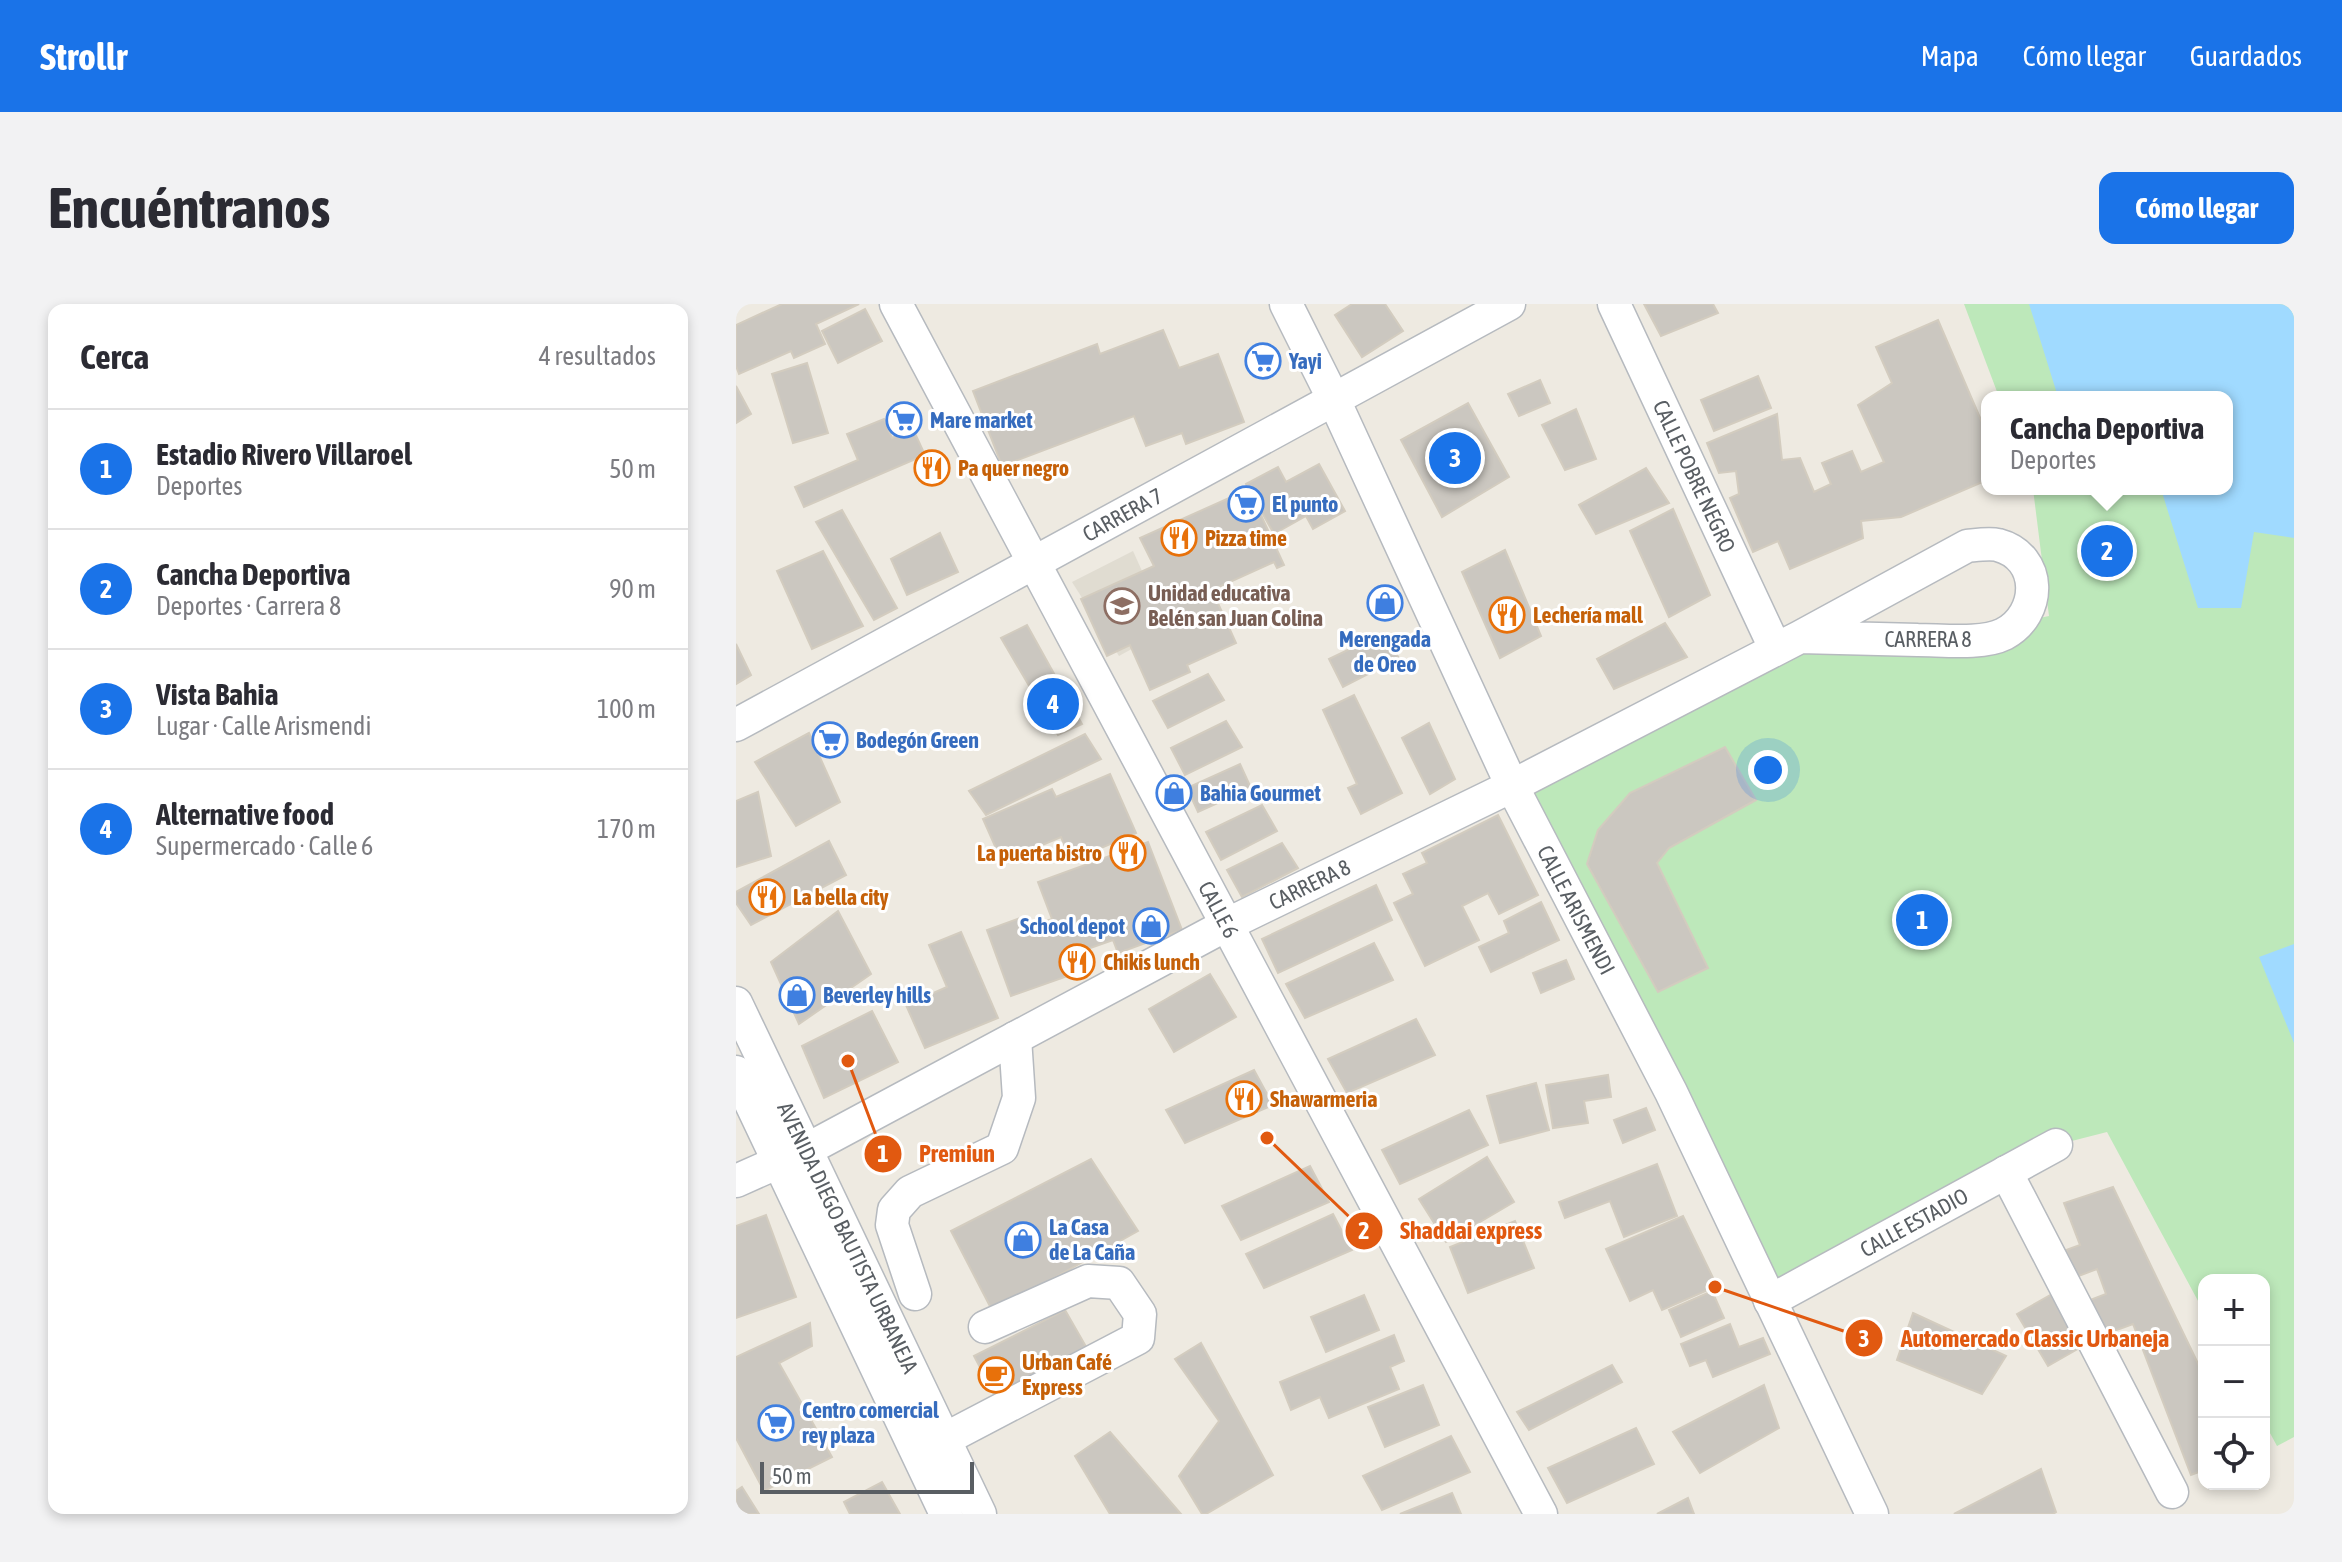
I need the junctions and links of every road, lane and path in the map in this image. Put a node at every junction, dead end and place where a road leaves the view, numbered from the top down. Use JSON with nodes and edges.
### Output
{"nodes":[{"id":1,"x":896,"y":304,"type":"edge"},
{"id":2,"x":1286,"y":304,"type":"edge"},
{"id":3,"x":1509,"y":304,"type":"edge"},
{"id":4,"x":1614,"y":304,"type":"edge"},
{"id":5,"x":1334,"y":400,"type":"junction"},
{"id":6,"x":1035,"y":561,"type":"junction"},
{"id":7,"x":1788,"y":643,"type":"junction"},
{"id":8,"x":736,"y":725,"type":"edge"},
{"id":9,"x":1512,"y":786,"type":"junction"},
{"id":10,"x":1228,"y":924,"type":"junction"},
{"id":11,"x":736,"y":1003,"type":"edge"},
{"id":12,"x":1015,"y":1038,"type":"junction"},
{"id":13,"x":736,"y":1072,"type":"edge"},
{"id":14,"x":2056,"y":1145,"type":"dead end"},
{"id":15,"x":793,"y":1156,"type":"junction"},
{"id":16,"x":2006,"y":1172,"type":"junction"},
{"id":17,"x":736,"y":1181,"type":"edge"},
{"id":18,"x":915,"y":1294,"type":"dead end"},
{"id":19,"x":1770,"y":1301,"type":"junction"},
{"id":20,"x":985,"y":1327,"type":"dead end"},
{"id":21,"x":945,"y":1439,"type":"junction"},
{"id":22,"x":2172,"y":1492,"type":"dead end"},
{"id":23,"x":946,"y":1514,"type":"edge"},
{"id":24,"x":980,"y":1514,"type":"edge"},
{"id":25,"x":1541,"y":1514,"type":"edge"},
{"id":26,"x":1872,"y":1514,"type":"edge"}],
"edges":[{"from":1,"to":6,"type":"street","name":"CALLE 6"},
{"from":2,"to":5,"type":"street","name":"CALLE ARISMENDI"},
{"from":3,"to":5,"type":"street","name":"CARRERA 7"},
{"from":4,"to":7,"type":"street","name":"CALLE POBRE NEGRO"},
{"from":5,"to":6,"type":"street","name":"CARRERA 7"},
{"from":5,"to":9,"type":"street","name":"CALLE ARISMENDI"},
{"from":6,"to":8,"type":"street","name":"CARRERA 7"},
{"from":6,"to":10,"type":"street","name":"CALLE 6"},
{"from":7,"to":7,"type":"street","name":"CARRERA 8"},
{"from":7,"to":9,"type":"street","name":"CARRERA 8"},
{"from":9,"to":10,"type":"street","name":"CARRERA 8"},
{"from":9,"to":19,"type":"street","name":"CALLE ARISMENDI"},
{"from":10,"to":12,"type":"street","name":"CARRERA 8"},
{"from":10,"to":25,"type":"street","name":"CALLE 6"},
{"from":11,"to":15,"type":"street","name":"AVENIDA DIEGO BAUTISTA URBANEJA"},
{"from":12,"to":15,"type":"street","name":"CARRERA 8"},
{"from":12,"to":18,"type":"street"},
{"from":13,"to":15,"type":"street","name":"AVENIDA DIEGO BAUTISTA URBANEJA"},
{"from":14,"to":16,"type":"street","name":"CALLE ESTADIO"},
{"from":15,"to":17,"type":"street","name":"CARRERA 8"},
{"from":15,"to":21,"type":"street","name":"AVENIDA DIEGO BAUTISTA URBANEJA"},
{"from":15,"to":23,"type":"street","name":"AVENIDA DIEGO BAUTISTA URBANEJA"},
{"from":16,"to":19,"type":"street","name":"CALLE ESTADIO"},
{"from":16,"to":22,"type":"street"},
{"from":19,"to":26,"type":"street","name":"CALLE ARISMENDI"},
{"from":20,"to":21,"type":"street"},
{"from":21,"to":24,"type":"street","name":"AVENIDA DIEGO BAUTISTA URBANEJA"}]}
